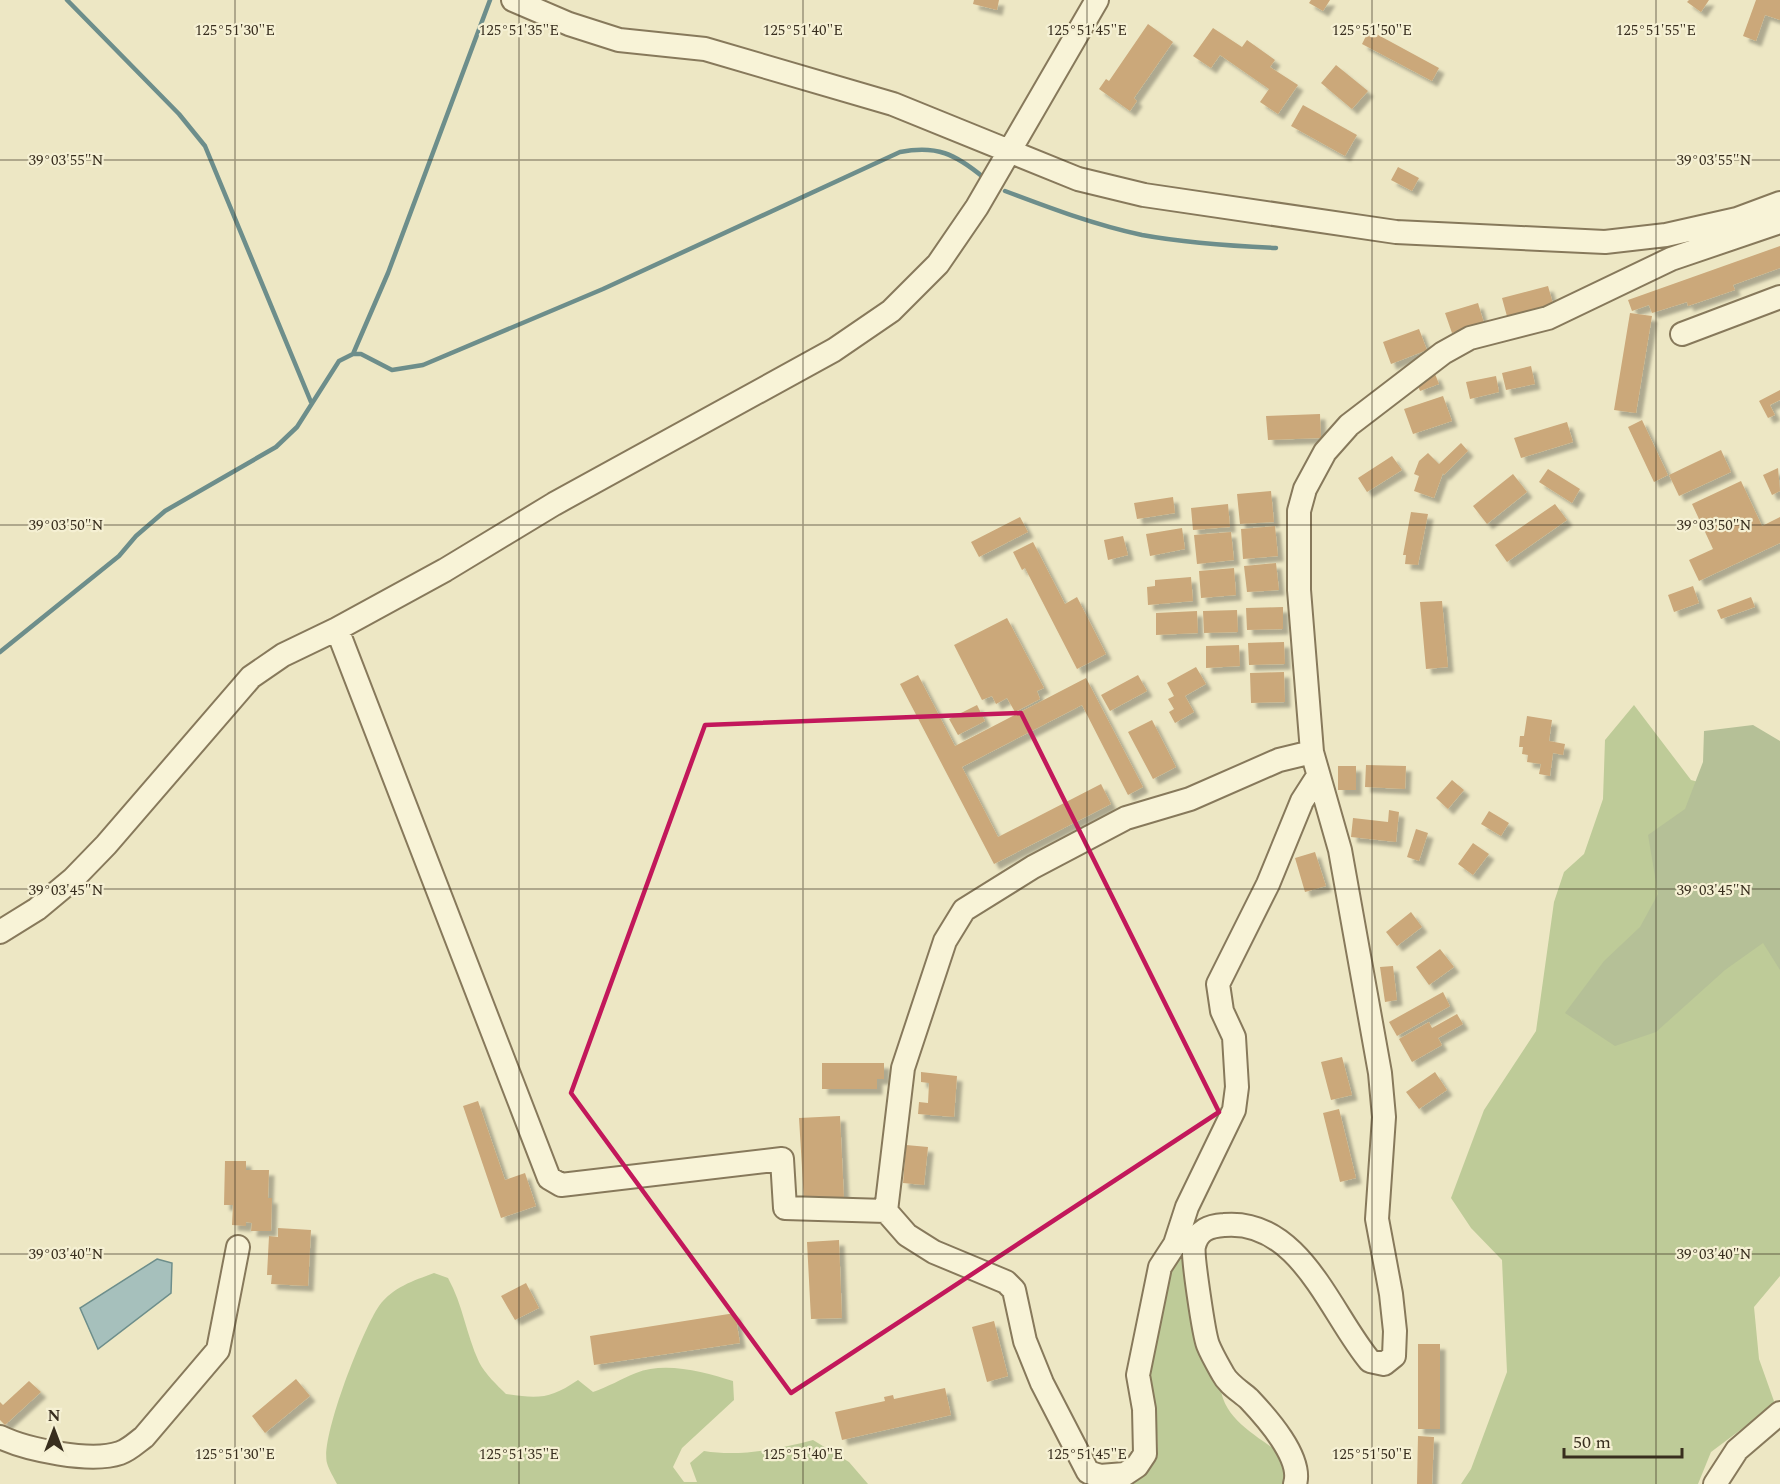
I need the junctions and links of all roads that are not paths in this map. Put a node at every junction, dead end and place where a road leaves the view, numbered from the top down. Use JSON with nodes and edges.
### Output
{"nodes":[{"id":1,"x":513,"y":0,"type":"edge"},
{"id":2,"x":1097,"y":0,"type":"edge"},
{"id":3,"x":1012,"y":150,"type":"junction"},
{"id":4,"x":1780,"y":203,"type":"edge"},
{"id":5,"x":1780,"y":222,"type":"edge"},
{"id":6,"x":1780,"y":297,"type":"edge"},
{"id":7,"x":1682,"y":334,"type":"dead end"},
{"id":8,"x":337,"y":629,"type":"junction"},
{"id":9,"x":1312,"y":752,"type":"junction"},
{"id":10,"x":1318,"y":776,"type":"junction"},
{"id":11,"x":0,"y":932,"type":"edge"},
{"id":12,"x":886,"y":1211,"type":"junction"},
{"id":13,"x":238,"y":1247,"type":"dead end"},
{"id":14,"x":1780,"y":1413,"type":"edge"},
{"id":15,"x":0,"y":1437,"type":"edge"},
{"id":16,"x":1295,"y":1484,"type":"edge"},
{"id":17,"x":1715,"y":1484,"type":"edge"}],
"edges":[{"from":1,"to":3,"type":"street"},
{"from":2,"to":3,"type":"street"},
{"from":3,"to":4,"type":"street"},
{"from":3,"to":8,"type":"street"},
{"from":5,"to":9,"type":"street"},
{"from":6,"to":7,"type":"street"},
{"from":8,"to":11,"type":"street"},
{"from":8,"to":12,"type":"street"},
{"from":9,"to":10,"type":"street"},
{"from":9,"to":12,"type":"street"},
{"from":10,"to":12,"type":"street"},
{"from":10,"to":16,"type":"street"},
{"from":13,"to":15,"type":"street"},
{"from":14,"to":17,"type":"street"}]}
